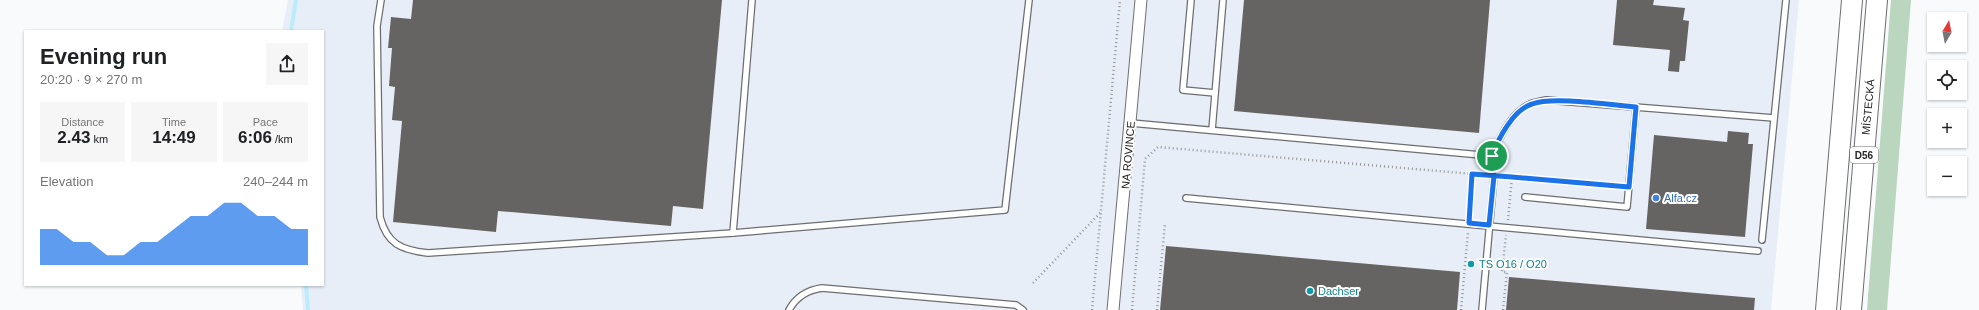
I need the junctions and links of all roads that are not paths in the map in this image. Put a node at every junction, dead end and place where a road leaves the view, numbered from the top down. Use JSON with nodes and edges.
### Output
{"nodes":[{"id":1,"x":381,"y":0,"type":"edge"},
{"id":2,"x":752,"y":0,"type":"edge"},
{"id":3,"x":1029,"y":0,"type":"edge"},
{"id":4,"x":1141,"y":0,"type":"edge"},
{"id":5,"x":1191,"y":0,"type":"edge"},
{"id":6,"x":1222,"y":0,"type":"edge"},
{"id":7,"x":1786,"y":0,"type":"edge"},
{"id":8,"x":1852,"y":0,"type":"edge"},
{"id":9,"x":1876,"y":0,"type":"edge"},
{"id":10,"x":1215,"y":93,"type":"junction"},
{"id":11,"x":1636,"y":107,"type":"junction"},
{"id":12,"x":1774,"y":118,"type":"junction"},
{"id":13,"x":1131,"y":123,"type":"junction"},
{"id":14,"x":1212,"y":130,"type":"junction"},
{"id":15,"x":1492,"y":156,"type":"junction"},
{"id":16,"x":1525,"y":197,"type":"dead end"},
{"id":17,"x":1186,"y":198,"type":"dead end"},
{"id":18,"x":1489,"y":225,"type":"junction"},
{"id":19,"x":733,"y":233,"type":"junction"},
{"id":20,"x":1762,"y":240,"type":"dead end"},
{"id":21,"x":1758,"y":251,"type":"dead end"},
{"id":22,"x":789,"y":310,"type":"edge"},
{"id":23,"x":1023,"y":310,"type":"edge"},
{"id":24,"x":1113,"y":310,"type":"edge"},
{"id":25,"x":1482,"y":310,"type":"edge"},
{"id":26,"x":1826,"y":310,"type":"edge"},
{"id":27,"x":1851,"y":310,"type":"edge"}],
"edges":[{"from":1,"to":19,"type":"lane"},
{"from":2,"to":19,"type":"lane"},
{"from":3,"to":19,"type":"lane"},
{"from":4,"to":13,"type":"street","name":"NA ROVINCE"},
{"from":5,"to":10,"type":"lane"},
{"from":6,"to":10,"type":"lane"},
{"from":7,"to":12,"type":"lane"},
{"from":8,"to":26,"type":"highway","number":"D56"},
{"from":9,"to":27,"type":"highway","name":"MÍSTECKÁ","number":"D56"},
{"from":10,"to":14,"type":"lane"},
{"from":11,"to":12,"type":"lane"},
{"from":11,"to":15,"type":"lane"},
{"from":11,"to":16,"type":"lane"},
{"from":12,"to":20,"type":"lane"},
{"from":13,"to":14,"type":"lane"},
{"from":13,"to":24,"type":"street","name":"NA ROVINCE"},
{"from":14,"to":15,"type":"lane"},
{"from":15,"to":18,"type":"lane"},
{"from":17,"to":18,"type":"lane"},
{"from":18,"to":21,"type":"lane"},
{"from":18,"to":25,"type":"lane"},
{"from":22,"to":23,"type":"lane"}]}
